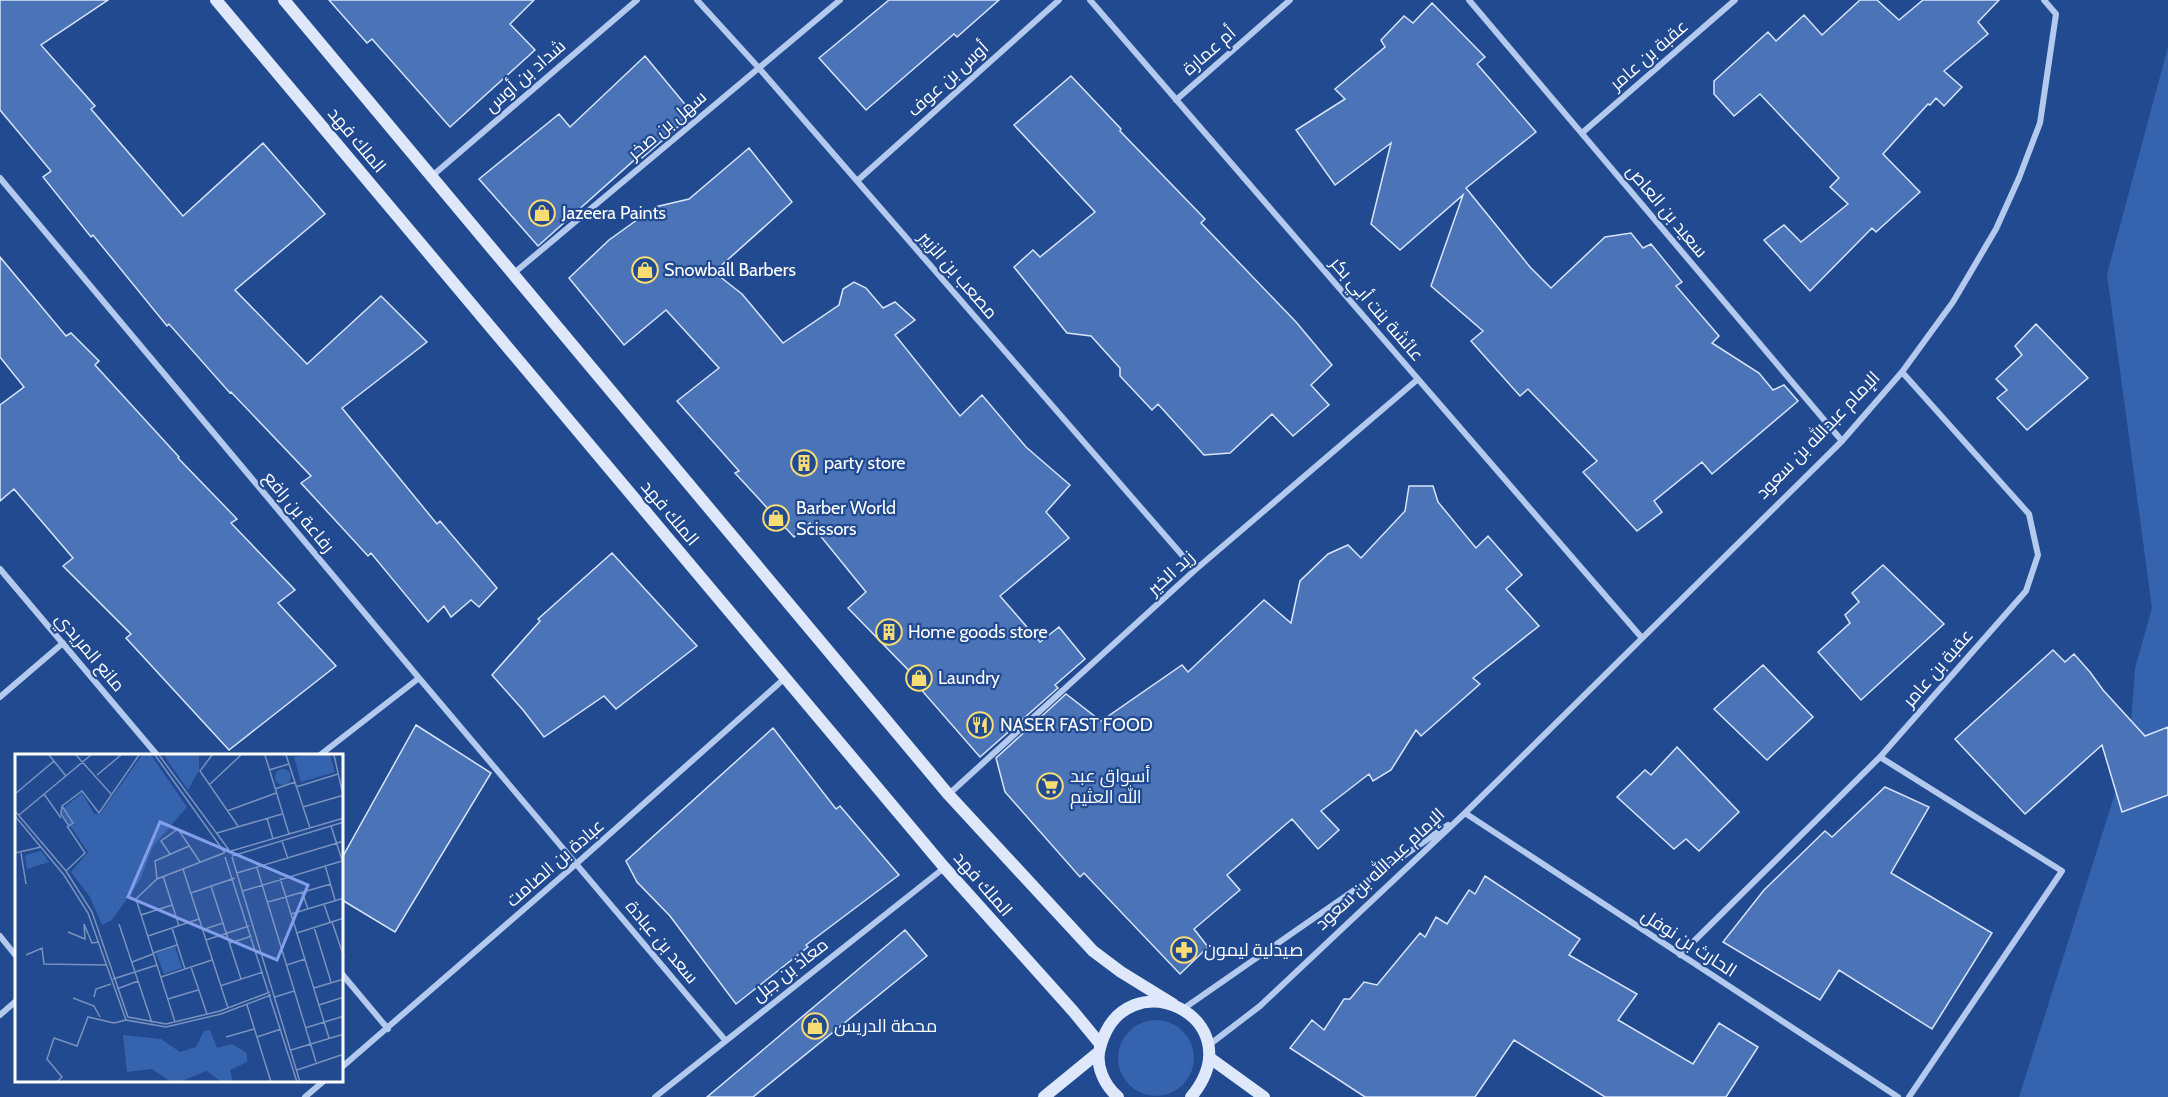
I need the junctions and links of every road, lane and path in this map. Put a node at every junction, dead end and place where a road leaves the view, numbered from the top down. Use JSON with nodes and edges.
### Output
{"nodes":[{"id":1,"x":216,"y":0,"type":"edge"},
{"id":2,"x":284,"y":0,"type":"edge"},
{"id":3,"x":637,"y":0,"type":"edge"},
{"id":4,"x":698,"y":0,"type":"edge"},
{"id":5,"x":840,"y":0,"type":"edge"},
{"id":6,"x":1059,"y":0,"type":"edge"},
{"id":7,"x":1090,"y":0,"type":"edge"},
{"id":8,"x":1290,"y":0,"type":"edge"},
{"id":9,"x":1469,"y":0,"type":"edge"},
{"id":10,"x":1735,"y":0,"type":"edge"},
{"id":11,"x":2044,"y":0,"type":"edge"},
{"id":12,"x":758,"y":67,"type":"junction"},
{"id":13,"x":1176,"y":100,"type":"junction"},
{"id":14,"x":1582,"y":133,"type":"junction"},
{"id":15,"x":432,"y":176,"type":"junction"},
{"id":16,"x":0,"y":178,"type":"edge"},
{"id":17,"x":857,"y":180,"type":"junction"},
{"id":18,"x":514,"y":273,"type":"junction"},
{"id":19,"x":1902,"y":372,"type":"junction"},
{"id":20,"x":1418,"y":379,"type":"junction"},
{"id":21,"x":1842,"y":441,"type":"junction"},
{"id":22,"x":0,"y":568,"type":"edge"},
{"id":23,"x":1195,"y":570,"type":"junction"},
{"id":24,"x":1642,"y":638,"type":"junction"},
{"id":25,"x":63,"y":643,"type":"junction"},
{"id":26,"x":419,"y":678,"type":"junction"},
{"id":27,"x":785,"y":678,"type":"junction"},
{"id":28,"x":0,"y":697,"type":"edge"},
{"id":29,"x":156,"y":754,"type":"edge"},
{"id":30,"x":321,"y":754,"type":"edge"},
{"id":31,"x":1880,"y":757,"type":"junction"},
{"id":32,"x":948,"y":794,"type":"junction"},
{"id":33,"x":1465,"y":813,"type":"junction"},
{"id":34,"x":576,"y":864,"type":"junction"},
{"id":35,"x":944,"y":867,"type":"junction"},
{"id":36,"x":0,"y":936,"type":"edge"},
{"id":37,"x":15,"y":955,"type":"edge"},
{"id":38,"x":1680,"y":956,"type":"junction"},
{"id":39,"x":344,"y":976,"type":"edge"},
{"id":40,"x":15,"y":1002,"type":"edge"},
{"id":41,"x":1178,"y":1006,"type":"junction"},
{"id":42,"x":0,"y":1015,"type":"edge"},
{"id":43,"x":388,"y":1029,"type":"junction"},
{"id":44,"x":725,"y":1040,"type":"junction"},
{"id":45,"x":1209,"y":1045,"type":"junction"},
{"id":46,"x":1100,"y":1048,"type":"junction"},
{"id":47,"x":1210,"y":1058,"type":"junction"},
{"id":48,"x":344,"y":1064,"type":"edge"},
{"id":49,"x":323,"y":1082,"type":"edge"},
{"id":50,"x":305,"y":1097,"type":"edge"},
{"id":51,"x":655,"y":1097,"type":"edge"},
{"id":52,"x":1044,"y":1097,"type":"edge"},
{"id":53,"x":1118,"y":1097,"type":"edge"},
{"id":54,"x":1191,"y":1097,"type":"edge"},
{"id":55,"x":1264,"y":1097,"type":"edge"},
{"id":56,"x":1898,"y":1097,"type":"edge"},
{"id":57,"x":1909,"y":1097,"type":"edge"}],
"edges":[{"from":1,"to":27,"type":"street","name":"الملك فهد"},
{"from":2,"to":15,"type":"street","name":"الملك فهد"},
{"from":3,"to":15,"type":"street","name":"شداد بن أوس"},
{"from":4,"to":12,"type":"street","name":"مصعب بن الزبير"},
{"from":5,"to":12,"type":"street","name":"سهل بن صخر"},
{"from":6,"to":17,"type":"street","name":"أوس بن عوف"},
{"from":7,"to":13,"type":"street","name":"عائشة بنت أبي بكر"},
{"from":8,"to":13,"type":"street","name":"أم عمارة"},
{"from":9,"to":14,"type":"street","name":"سعيد بن العاص"},
{"from":10,"to":14,"type":"street","name":"عقبة بن عامر"},
{"from":11,"to":19,"type":"street","name":"الإمام عبدالله بن سعود"},
{"from":12,"to":17,"type":"street","name":"مصعب بن الزبير"},
{"from":12,"to":18,"type":"street","name":"سهل بن صخر"},
{"from":13,"to":20,"type":"street","name":"عائشة بنت أبي بكر"},
{"from":14,"to":21,"type":"street","name":"سعيد بن العاص"},
{"from":15,"to":18,"type":"street","name":"الملك فهد"},
{"from":16,"to":26,"type":"street","name":"رفاعة بن رافع"},
{"from":17,"to":23,"type":"street","name":"مصعب بن الزبير"},
{"from":18,"to":32,"type":"street","name":"الملك فهد"},
{"from":19,"to":21,"type":"street","name":"الإمام عبدالله بن سعود"},
{"from":19,"to":31,"type":"street","name":"عقبة بن عامر"},
{"from":20,"to":23,"type":"street","name":"زيد الخير"},
{"from":20,"to":24,"type":"street","name":"عائشة بنت أبي بكر"},
{"from":21,"to":24,"type":"street","name":"الإمام عبدالله بن سعود"},
{"from":22,"to":25,"type":"street","name":"مانع المريدي"},
{"from":23,"to":32,"type":"street","name":"زيد الخير"},
{"from":24,"to":33,"type":"street","name":"الإمام عبدالله بن سعود"},
{"from":25,"to":28,"type":"street"},
{"from":25,"to":29,"type":"street","name":"مانع المريدي"},
{"from":26,"to":30,"type":"street"},
{"from":26,"to":34,"type":"street","name":"رفاعة بن رافع"},
{"from":27,"to":34,"type":"street","name":"عبادة بن الصامت"},
{"from":27,"to":35,"type":"street","name":"الملك فهد"},
{"from":31,"to":38,"type":"street","name":"عقبة بن عامر"},
{"from":31,"to":57,"type":"street"},
{"from":32,"to":41,"type":"street","name":"الملك فهد"},
{"from":33,"to":38,"type":"street","name":"الحارث بن نوفل"},
{"from":33,"to":41,"type":"street","name":"الإمام عبدالله بن سعود"},
{"from":33,"to":45,"type":"street","name":"الإمام عبدالله بن سعود"},
{"from":34,"to":43,"type":"street","name":"عبادة بن الصامت"},
{"from":34,"to":44,"type":"street","name":"سعد بن عبادة"},
{"from":35,"to":44,"type":"street","name":"معاذ بن جبل"},
{"from":35,"to":46,"type":"street","name":"الملك فهد"},
{"from":36,"to":37,"type":"street"},
{"from":38,"to":56,"type":"street","name":"الحارث بن نوفل"},
{"from":39,"to":43,"type":"street"},
{"from":40,"to":42,"type":"street"},
{"from":41,"to":45,"type":"street","name":"الملك فهد"},
{"from":41,"to":46,"type":"street"},
{"from":43,"to":48,"type":"street","name":"عبادة بن الصامت"},
{"from":44,"to":51,"type":"street","name":"معاذ بن جبل"},
{"from":45,"to":47,"type":"street"},
{"from":46,"to":52,"type":"street"},
{"from":46,"to":53,"type":"street"},
{"from":47,"to":54,"type":"street"},
{"from":47,"to":55,"type":"street"},
{"from":49,"to":50,"type":"street"}]}
